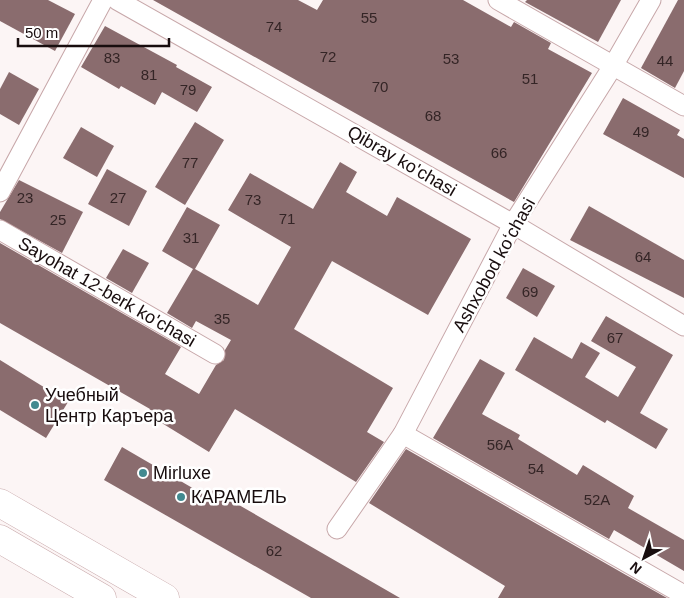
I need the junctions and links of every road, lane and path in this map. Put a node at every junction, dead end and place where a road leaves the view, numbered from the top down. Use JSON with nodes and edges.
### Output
{"nodes":[{"id":1,"x":103,"y":0,"type":"edge"},
{"id":2,"x":117,"y":0,"type":"edge"},
{"id":3,"x":498,"y":0,"type":"edge"},
{"id":4,"x":651,"y":0,"type":"edge"},
{"id":5,"x":613,"y":66,"type":"junction"},
{"id":6,"x":684,"y":106,"type":"edge"},
{"id":7,"x":0,"y":192,"type":"edge"},
{"id":8,"x":513,"y":224,"type":"junction"},
{"id":9,"x":0,"y":230,"type":"edge"},
{"id":10,"x":684,"y":326,"type":"edge"},
{"id":11,"x":215,"y":354,"type":"dead end"},
{"id":12,"x":403,"y":434,"type":"junction"},
{"id":13,"x":0,"y":503,"type":"edge"},
{"id":14,"x":337,"y":529,"type":"dead end"},
{"id":15,"x":0,"y":539,"type":"edge"},
{"id":16,"x":684,"y":595,"type":"edge"},
{"id":17,"x":102,"y":598,"type":"edge"},
{"id":18,"x":165,"y":598,"type":"edge"}],
"edges":[{"from":1,"to":7,"type":"street"},
{"from":2,"to":8,"type":"street","name":"Qibray ko'chasi"},
{"from":3,"to":5,"type":"street"},
{"from":4,"to":5,"type":"street","name":"Ashxobod koʻchasi"},
{"from":5,"to":6,"type":"street"},
{"from":5,"to":8,"type":"street","name":"Ashxobod koʻchasi"},
{"from":8,"to":10,"type":"street","name":"Qibray ko'chasi"},
{"from":8,"to":12,"type":"street","name":"Ashxobod koʻchasi"},
{"from":9,"to":11,"type":"street","name":"Sayohat 12-berk ko'chasi"},
{"from":12,"to":14,"type":"street","name":"Ashxobod koʻchasi"},
{"from":12,"to":16,"type":"street"},
{"from":13,"to":18,"type":"main road"},
{"from":15,"to":17,"type":"main road"}]}
